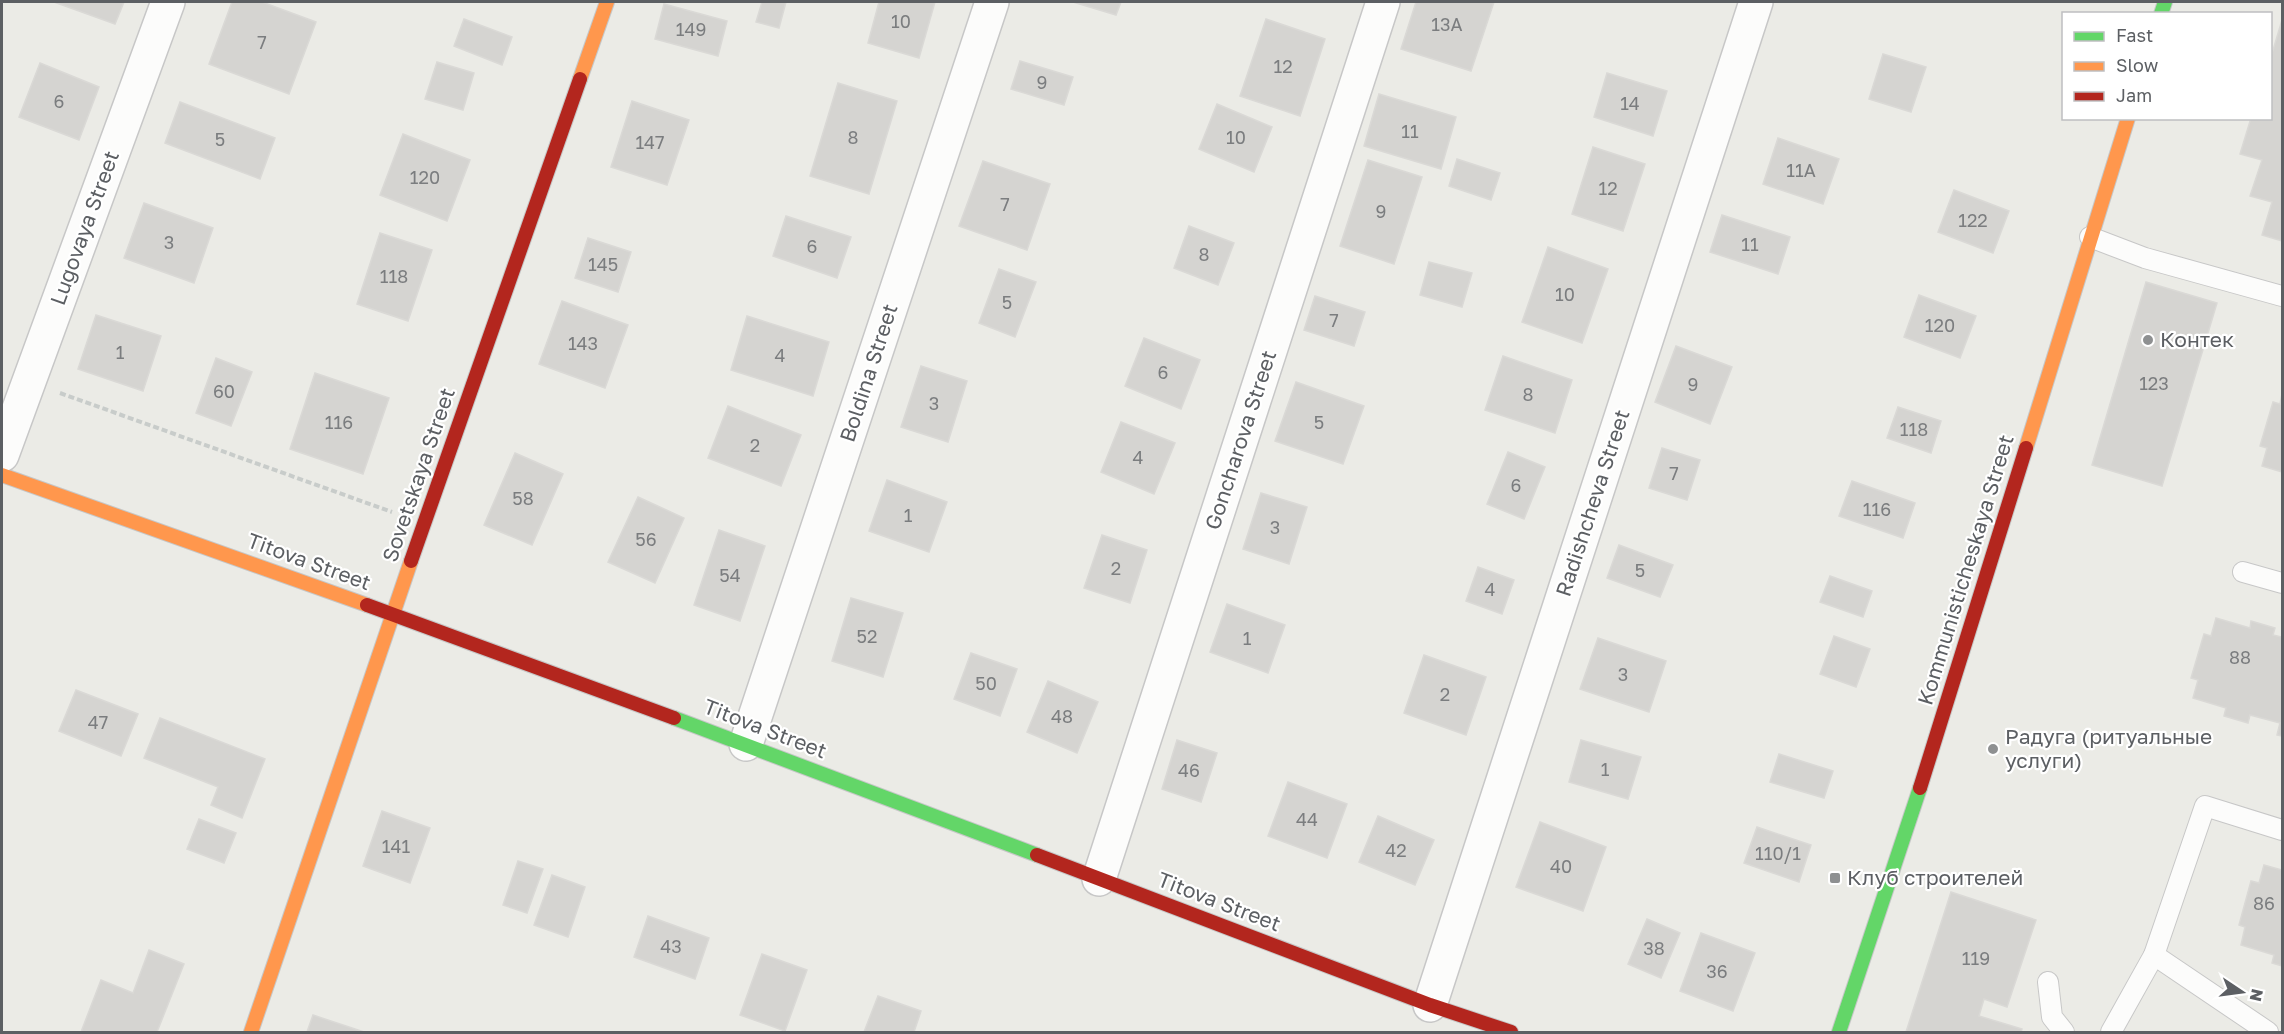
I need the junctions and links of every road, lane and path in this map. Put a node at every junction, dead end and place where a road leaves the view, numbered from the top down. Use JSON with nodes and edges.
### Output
{"nodes":[{"id":1,"x":168,"y":2,"type":"edge"},
{"id":2,"x":607,"y":2,"type":"edge"},
{"id":3,"x":992,"y":2,"type":"edge"},
{"id":4,"x":1383,"y":2,"type":"edge"},
{"id":5,"x":1756,"y":2,"type":"edge"},
{"id":6,"x":2127,"y":120,"type":"edge"},
{"id":7,"x":2090,"y":237,"type":"junction"},
{"id":8,"x":2283,"y":296,"type":"edge"},
{"id":9,"x":29,"y":381,"type":"junction"},
{"id":10,"x":2,"y":455,"type":"edge"},
{"id":11,"x":2,"y":475,"type":"edge"},
{"id":12,"x":424,"y":524,"type":"junction"},
{"id":13,"x":2243,"y":572,"type":"dead end"},
{"id":14,"x":2283,"y":583,"type":"edge"},
{"id":15,"x":392,"y":615,"type":"junction"},
{"id":16,"x":746,"y":744,"type":"junction"},
{"id":17,"x":2283,"y":830,"type":"edge"},
{"id":18,"x":1099,"y":879,"type":"junction"},
{"id":19,"x":2154,"y":954,"type":"junction"},
{"id":20,"x":2048,"y":982,"type":"dead end"},
{"id":21,"x":1430,"y":1005,"type":"junction"},
{"id":22,"x":251,"y":1032,"type":"edge"},
{"id":23,"x":1511,"y":1032,"type":"edge"},
{"id":24,"x":1839,"y":1032,"type":"edge"},
{"id":25,"x":2064,"y":1032,"type":"edge"},
{"id":26,"x":2111,"y":1032,"type":"edge"},
{"id":27,"x":2268,"y":1032,"type":"edge"}],
"edges":[{"from":1,"to":9,"type":"street","name":"Lugovaya Street"},
{"from":2,"to":12,"type":"main road","name":"Sovetskaya Street"},
{"from":3,"to":16,"type":"street","name":"Boldina Street"},
{"from":4,"to":18,"type":"street","name":"Goncharova Street"},
{"from":5,"to":21,"type":"street","name":"Radishcheva Street"},
{"from":6,"to":7,"type":"main road","name":"Kommunisticheskaya Street"},
{"from":7,"to":8,"type":"lane"},
{"from":7,"to":24,"type":"main road","name":"Kommunisticheskaya Street"},
{"from":9,"to":10,"type":"street","name":"Lugovaya Street"},
{"from":9,"to":12,"type":"path"},
{"from":11,"to":15,"type":"main road","name":"Titova Street"},
{"from":12,"to":15,"type":"main road","name":"Sovetskaya Street"},
{"from":13,"to":14,"type":"lane"},
{"from":15,"to":16,"type":"main road","name":"Titova Street"},
{"from":15,"to":22,"type":"main road","name":"Sovetskaya Street"},
{"from":16,"to":18,"type":"main road","name":"Titova Street"},
{"from":17,"to":19,"type":"lane"},
{"from":18,"to":21,"type":"main road","name":"Titova Street"},
{"from":19,"to":26,"type":"lane"},
{"from":19,"to":27,"type":"lane"},
{"from":20,"to":25,"type":"lane"},
{"from":21,"to":23,"type":"main road","name":"Titova Street"}]}
